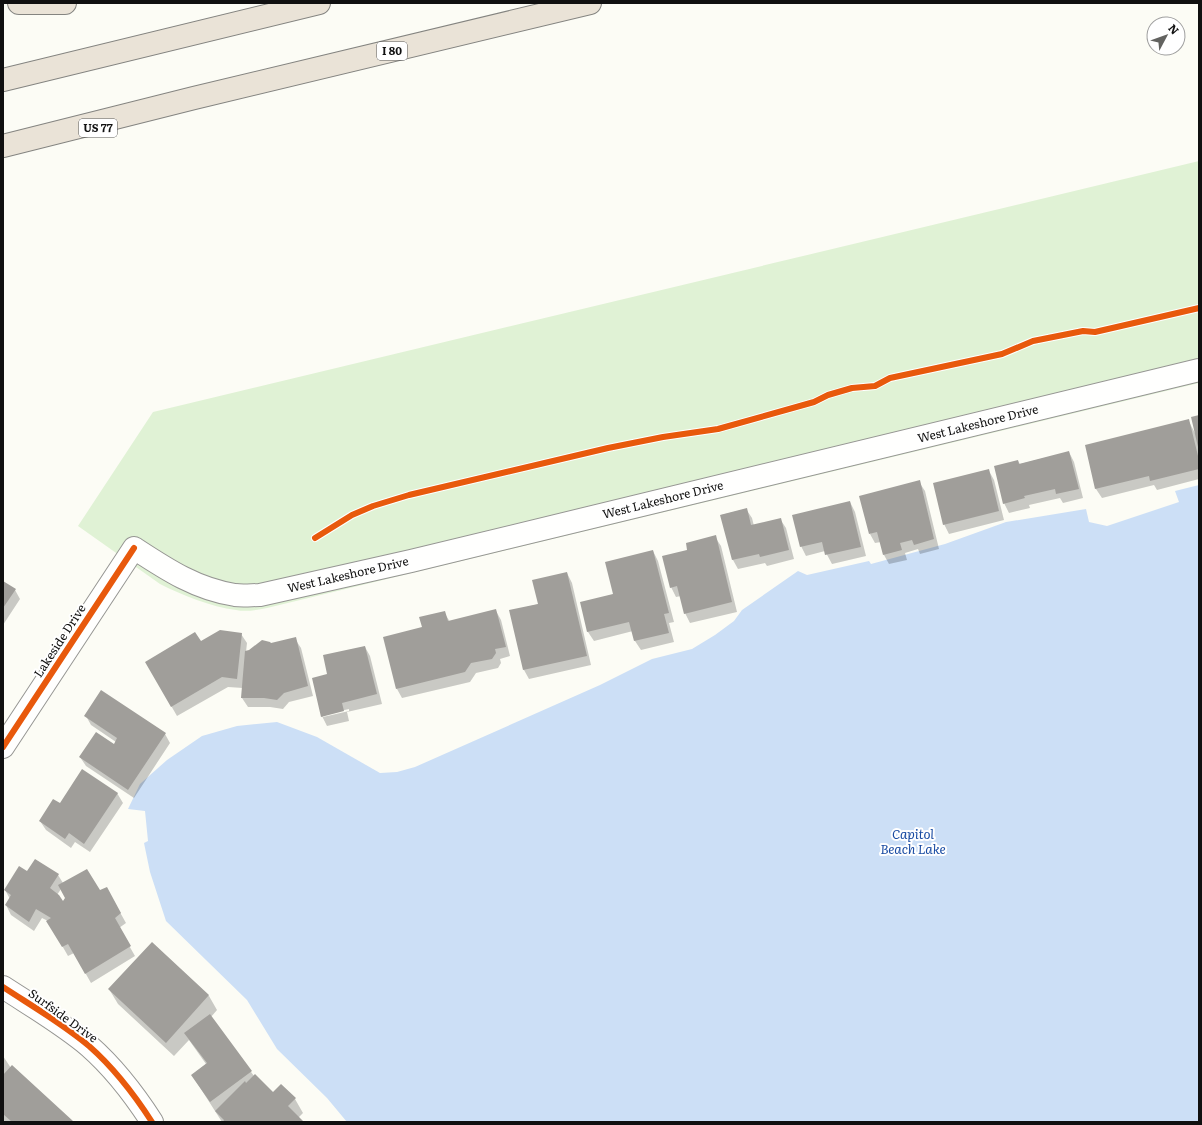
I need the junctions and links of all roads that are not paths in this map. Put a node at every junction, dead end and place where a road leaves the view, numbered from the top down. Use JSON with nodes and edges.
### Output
{"nodes":[{"id":1,"x":20,"y":3,"type":"edge"},
{"id":2,"x":65,"y":3,"type":"edge"},
{"id":3,"x":319,"y":3,"type":"edge"},
{"id":4,"x":590,"y":3,"type":"edge"},
{"id":5,"x":3,"y":80,"type":"edge"},
{"id":6,"x":194,"y":98,"type":"junction"},
{"id":7,"x":3,"y":146,"type":"edge"},
{"id":8,"x":3,"y":158,"type":"edge"},
{"id":9,"x":1199,"y":370,"type":"edge"},
{"id":10,"x":134,"y":548,"type":"joint"},
{"id":11,"x":3,"y":747,"type":"edge"},
{"id":12,"x":3,"y":987,"type":"edge"},
{"id":13,"x":152,"y":1122,"type":"edge"}],
"edges":[{"from":1,"to":2,"type":"highway"},
{"from":3,"to":5,"type":"highway"},
{"from":4,"to":6,"type":"highway","number":"I 80"},
{"from":6,"to":7,"type":"highway","number":"I 80"},
{"from":6,"to":8,"type":"highway","number":"US 77"},
{"from":9,"to":10,"type":"street","name":"West Lakeshore Drive"},
{"from":10,"to":11,"type":"street","name":"Lakeside Drive"},
{"from":12,"to":13,"type":"street","name":"Surfside Drive"}]}
